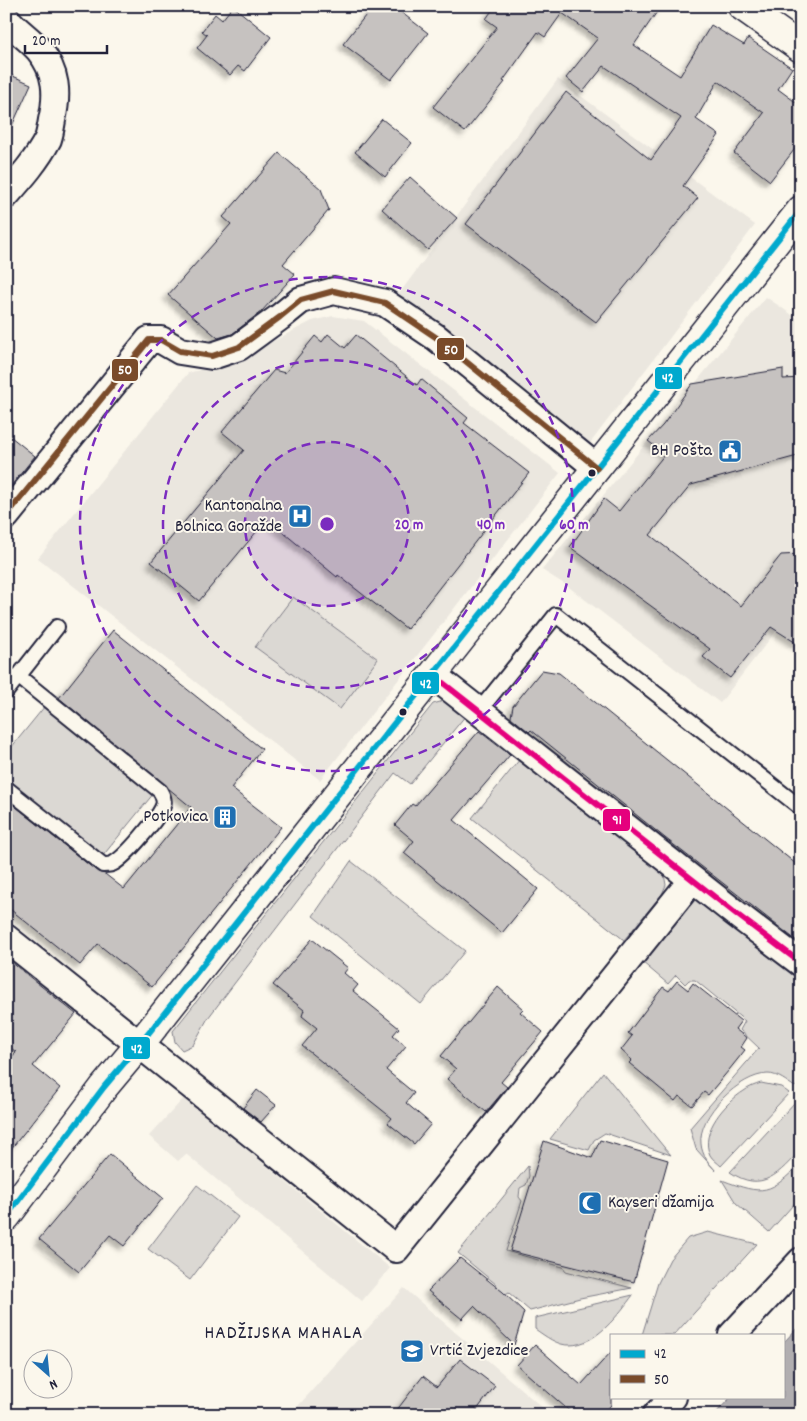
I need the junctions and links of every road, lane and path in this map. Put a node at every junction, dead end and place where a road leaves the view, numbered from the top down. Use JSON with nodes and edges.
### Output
{"nodes":[{"id":1,"x":742,"y":6,"type":"edge"},
{"id":2,"x":6,"y":18,"type":"edge"},
{"id":3,"x":801,"y":48,"type":"edge"},
{"id":4,"x":6,"y":195,"type":"edge"},
{"id":5,"x":801,"y":210,"type":"edge"},
{"id":6,"x":597,"y":468,"type":"junction"},
{"id":7,"x":6,"y":516,"type":"edge"},
{"id":8,"x":57,"y":627,"type":"dead end"},
{"id":9,"x":433,"y":675,"type":"junction"},
{"id":10,"x":18,"y":676,"type":"junction"},
{"id":11,"x":6,"y":692,"type":"edge"},
{"id":12,"x":479,"y":711,"type":"junction"},
{"id":13,"x":6,"y":788,"type":"edge"},
{"id":14,"x":801,"y":808,"type":"edge"},
{"id":15,"x":692,"y":880,"type":"junction"},
{"id":16,"x":6,"y":938,"type":"edge"},
{"id":17,"x":801,"y":963,"type":"edge"},
{"id":18,"x":140,"y":1044,"type":"junction"},
{"id":19,"x":6,"y":1217,"type":"edge"},
{"id":20,"x":801,"y":1262,"type":"edge"},
{"id":21,"x":733,"y":1334,"type":"edge"},
{"id":22,"x":671,"y":1398,"type":"edge"},
{"id":23,"x":656,"y":1415,"type":"edge"}],
"edges":[{"from":1,"to":3,"type":"main road"},
{"from":2,"to":4,"type":"street"},
{"from":5,"to":6,"type":"main road"},
{"from":6,"to":7,"type":"street"},
{"from":6,"to":9,"type":"main road"},
{"from":8,"to":10,"type":"lane"},
{"from":9,"to":12,"type":"street"},
{"from":9,"to":18,"type":"main road"},
{"from":10,"to":11,"type":"lane"},
{"from":10,"to":13,"type":"lane"},
{"from":12,"to":14,"type":"lane"},
{"from":12,"to":15,"type":"street"},
{"from":15,"to":17,"type":"street"},
{"from":15,"to":18,"type":"street"},
{"from":16,"to":18,"type":"street"},
{"from":18,"to":19,"type":"main road"},
{"from":20,"to":21,"type":"street"},
{"from":22,"to":23,"type":"street"}]}
